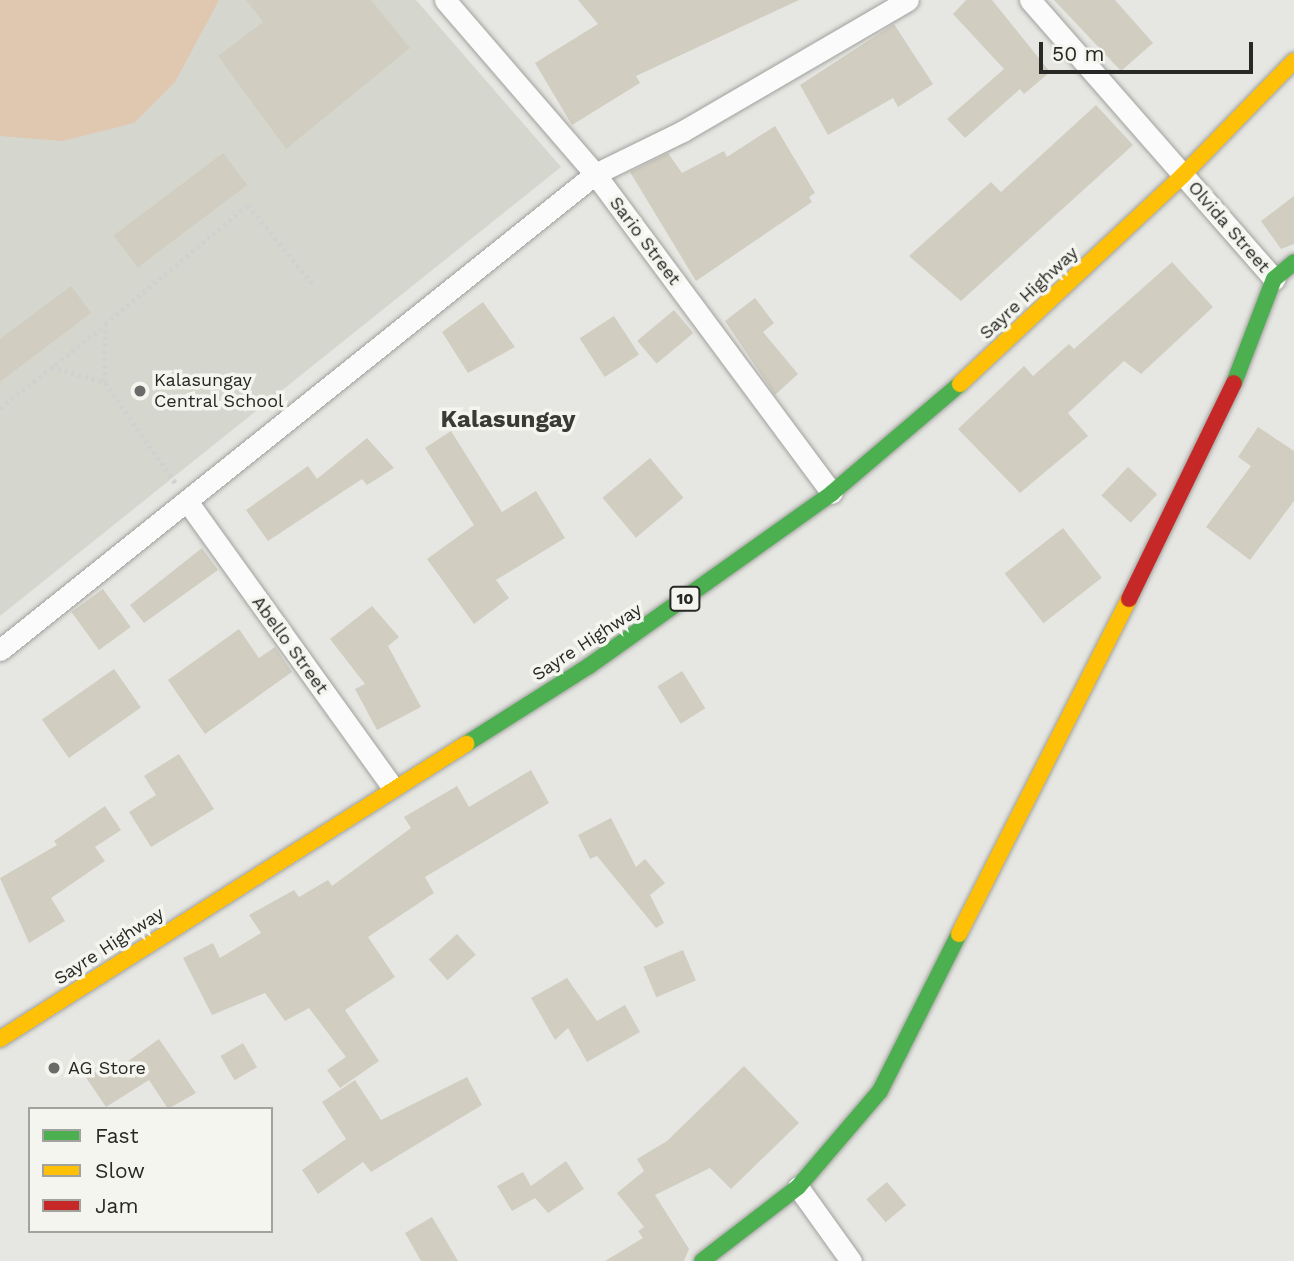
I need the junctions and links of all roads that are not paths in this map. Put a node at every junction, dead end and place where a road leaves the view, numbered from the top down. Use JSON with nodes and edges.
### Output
{"nodes":[{"id":1,"x":445,"y":0,"type":"edge"},
{"id":2,"x":908,"y":0,"type":"edge"},
{"id":3,"x":1030,"y":0,"type":"edge"},
{"id":4,"x":1294,"y":61,"type":"edge"},
{"id":5,"x":595,"y":174,"type":"junction"},
{"id":6,"x":1183,"y":175,"type":"junction"},
{"id":7,"x":1294,"y":262,"type":"edge"},
{"id":8,"x":1274,"y":279,"type":"junction"},
{"id":9,"x":832,"y":493,"type":"junction"},
{"id":10,"x":189,"y":504,"type":"junction"},
{"id":11,"x":0,"y":650,"type":"edge"},
{"id":12,"x":392,"y":787,"type":"junction"},
{"id":13,"x":0,"y":1039,"type":"edge"},
{"id":14,"x":798,"y":1187,"type":"junction"},
{"id":15,"x":702,"y":1261,"type":"edge"},
{"id":16,"x":851,"y":1261,"type":"edge"}],
"edges":[{"from":1,"to":5,"type":"street","name":"Sario Street"},
{"from":2,"to":5,"type":"street"},
{"from":3,"to":6,"type":"street","name":"Olvida Street"},
{"from":4,"to":6,"type":"main road","name":"Sayre Highway","number":"10"},
{"from":5,"to":9,"type":"street","name":"Sario Street"},
{"from":5,"to":10,"type":"street"},
{"from":6,"to":8,"type":"street","name":"Olvida Street"},
{"from":6,"to":9,"type":"main road","name":"Sayre Highway","number":"10"},
{"from":7,"to":8,"type":"main road"},
{"from":8,"to":14,"type":"main road"},
{"from":9,"to":12,"type":"main road","name":"Sayre Highway","number":"10"},
{"from":10,"to":11,"type":"street"},
{"from":10,"to":12,"type":"street","name":"Abello Street"},
{"from":12,"to":13,"type":"main road","name":"Sayre Highway","number":"10"},
{"from":14,"to":15,"type":"main road"},
{"from":14,"to":16,"type":"street"}]}
